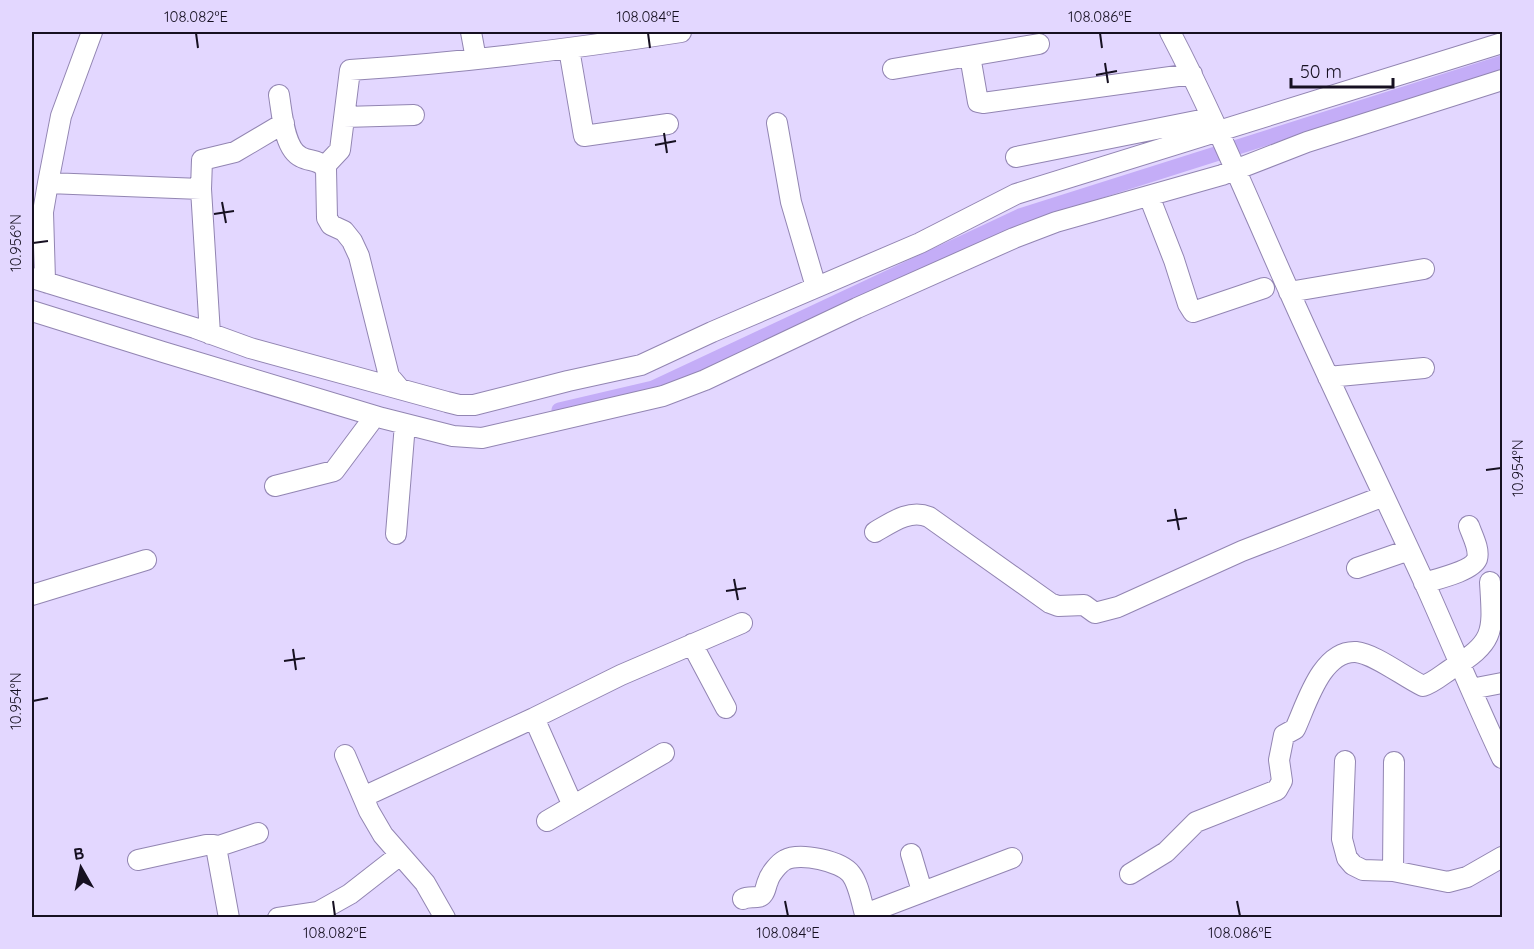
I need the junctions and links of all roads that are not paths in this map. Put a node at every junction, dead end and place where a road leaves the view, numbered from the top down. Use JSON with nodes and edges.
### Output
{"nodes":[{"id":1,"x":92,"y":32,"type":"edge"},
{"id":2,"x":471,"y":32,"type":"edge"},
{"id":3,"x":681,"y":32,"type":"edge"},
{"id":4,"x":1170,"y":32,"type":"edge"},
{"id":5,"x":1503,"y":43,"type":"edge"},
{"id":6,"x":1039,"y":44,"type":"dead end"},
{"id":7,"x":569,"y":49,"type":"junction"},
{"id":8,"x":970,"y":56,"type":"junction"},
{"id":9,"x":476,"y":58,"type":"junction"},
{"id":10,"x":893,"y":69,"type":"dead end"},
{"id":11,"x":1192,"y":74,"type":"junction"},
{"id":12,"x":1503,"y":80,"type":"edge"},
{"id":13,"x":279,"y":95,"type":"dead end"},
{"id":14,"x":414,"y":116,"type":"dead end"},
{"id":15,"x":344,"y":117,"type":"junction"},
{"id":16,"x":284,"y":123,"type":"junction"},
{"id":17,"x":777,"y":123,"type":"dead end"},
{"id":18,"x":668,"y":124,"type":"dead end"},
{"id":19,"x":1217,"y":132,"type":"junction"},
{"id":20,"x":1016,"y":158,"type":"dead end"},
{"id":21,"x":325,"y":166,"type":"junction"},
{"id":22,"x":1234,"y":167,"type":"junction"},
{"id":23,"x":48,"y":183,"type":"junction"},
{"id":24,"x":201,"y":189,"type":"junction"},
{"id":25,"x":1149,"y":196,"type":"junction"},
{"id":26,"x":1424,"y":268,"type":"dead end"},
{"id":27,"x":40,"y":281,"type":"edge"},
{"id":28,"x":816,"y":287,"type":"junction"},
{"id":29,"x":1264,"y":288,"type":"dead end"},
{"id":30,"x":1289,"y":292,"type":"junction"},
{"id":31,"x":32,"y":310,"type":"edge"},
{"id":32,"x":210,"y":333,"type":"junction"},
{"id":33,"x":1424,"y":368,"type":"dead end"},
{"id":34,"x":1328,"y":377,"type":"junction"},
{"id":35,"x":400,"y":389,"type":"junction"},
{"id":36,"x":375,"y":416,"type":"junction"},
{"id":37,"x":405,"y":424,"type":"junction"},
{"id":38,"x":275,"y":486,"type":"dead end"},
{"id":39,"x":1384,"y":496,"type":"junction"},
{"id":40,"x":1468,"y":526,"type":"dead end"},
{"id":41,"x":875,"y":532,"type":"dead end"},
{"id":42,"x":396,"y":534,"type":"dead end"},
{"id":43,"x":1409,"y":550,"type":"junction"},
{"id":44,"x":146,"y":560,"type":"dead end"},
{"id":45,"x":1357,"y":568,"type":"dead end"},
{"id":46,"x":1490,"y":582,"type":"dead end"},
{"id":47,"x":1424,"y":583,"type":"junction"},
{"id":48,"x":32,"y":595,"type":"edge"},
{"id":49,"x":742,"y":623,"type":"dead end"},
{"id":50,"x":692,"y":644,"type":"junction"},
{"id":51,"x":1460,"y":664,"type":"junction"},
{"id":52,"x":1503,"y":683,"type":"edge"},
{"id":53,"x":1471,"y":689,"type":"junction"},
{"id":54,"x":726,"y":708,"type":"dead end"},
{"id":55,"x":534,"y":718,"type":"junction"},
{"id":56,"x":664,"y":753,"type":"dead end"},
{"id":57,"x":345,"y":755,"type":"dead end"},
{"id":58,"x":1503,"y":758,"type":"edge"},
{"id":59,"x":1345,"y":761,"type":"dead end"},
{"id":60,"x":1394,"y":762,"type":"dead end"},
{"id":61,"x":363,"y":797,"type":"junction"},
{"id":62,"x":573,"y":806,"type":"junction"},
{"id":63,"x":548,"y":821,"type":"dead end"},
{"id":64,"x":258,"y":833,"type":"dead end"},
{"id":65,"x":216,"y":847,"type":"junction"},
{"id":66,"x":911,"y":854,"type":"dead end"},
{"id":67,"x":400,"y":855,"type":"junction"},
{"id":68,"x":1503,"y":857,"type":"edge"},
{"id":69,"x":1012,"y":858,"type":"dead end"},
{"id":70,"x":138,"y":860,"type":"dead end"},
{"id":71,"x":1394,"y":871,"type":"junction"},
{"id":72,"x":1130,"y":874,"type":"dead end"},
{"id":73,"x":922,"y":891,"type":"junction"},
{"id":74,"x":743,"y":898,"type":"dead end"},
{"id":75,"x":865,"y":916,"type":"edge"},
{"id":76,"x":229,"y":918,"type":"edge"},
{"id":77,"x":278,"y":918,"type":"edge"},
{"id":78,"x":445,"y":918,"type":"edge"}],
"edges":[{"from":1,"to":23,"type":"street"},
{"from":2,"to":9,"type":"street"},
{"from":3,"to":7,"type":"street"},
{"from":4,"to":11,"type":"street"},
{"from":5,"to":19,"type":"street"},
{"from":6,"to":8,"type":"street"},
{"from":7,"to":9,"type":"street"},
{"from":7,"to":18,"type":"street"},
{"from":8,"to":10,"type":"street"},
{"from":8,"to":11,"type":"street"},
{"from":9,"to":15,"type":"street"},
{"from":11,"to":19,"type":"street"},
{"from":12,"to":22,"type":"street"},
{"from":13,"to":16,"type":"street"},
{"from":14,"to":15,"type":"street"},
{"from":15,"to":21,"type":"street"},
{"from":16,"to":21,"type":"street"},
{"from":16,"to":24,"type":"street"},
{"from":17,"to":28,"type":"street"},
{"from":19,"to":20,"type":"street"},
{"from":19,"to":22,"type":"street"},
{"from":19,"to":28,"type":"street"},
{"from":21,"to":35,"type":"street"},
{"from":22,"to":25,"type":"street"},
{"from":22,"to":30,"type":"street"},
{"from":23,"to":24,"type":"street"},
{"from":23,"to":27,"type":"street"},
{"from":24,"to":32,"type":"street"},
{"from":25,"to":29,"type":"street"},
{"from":25,"to":37,"type":"street"},
{"from":26,"to":30,"type":"street"},
{"from":27,"to":32,"type":"street"},
{"from":28,"to":35,"type":"street"},
{"from":30,"to":34,"type":"street"},
{"from":31,"to":36,"type":"street"},
{"from":32,"to":35,"type":"street"},
{"from":33,"to":34,"type":"street"},
{"from":34,"to":39,"type":"street"},
{"from":36,"to":37,"type":"street"},
{"from":36,"to":38,"type":"street"},
{"from":37,"to":42,"type":"street"},
{"from":39,"to":41,"type":"street"},
{"from":39,"to":43,"type":"street"},
{"from":40,"to":47,"type":"street"},
{"from":43,"to":45,"type":"street"},
{"from":43,"to":47,"type":"street"},
{"from":44,"to":48,"type":"street"},
{"from":46,"to":51,"type":"street"},
{"from":47,"to":51,"type":"street"},
{"from":49,"to":50,"type":"street"},
{"from":50,"to":54,"type":"street"},
{"from":50,"to":55,"type":"street"},
{"from":51,"to":53,"type":"street"},
{"from":51,"to":72,"type":"street"},
{"from":52,"to":53,"type":"street"},
{"from":53,"to":58,"type":"street"},
{"from":55,"to":61,"type":"street"},
{"from":55,"to":62,"type":"street"},
{"from":56,"to":62,"type":"street"},
{"from":57,"to":61,"type":"street"},
{"from":59,"to":71,"type":"street"},
{"from":60,"to":71,"type":"street"},
{"from":61,"to":67,"type":"street"},
{"from":62,"to":63,"type":"street"},
{"from":64,"to":65,"type":"street"},
{"from":65,"to":70,"type":"street"},
{"from":65,"to":76,"type":"street"},
{"from":66,"to":73,"type":"street"},
{"from":67,"to":77,"type":"street"},
{"from":67,"to":78,"type":"street"},
{"from":68,"to":71,"type":"street"},
{"from":69,"to":73,"type":"street"},
{"from":73,"to":75,"type":"street"},
{"from":74,"to":75,"type":"street"}]}
